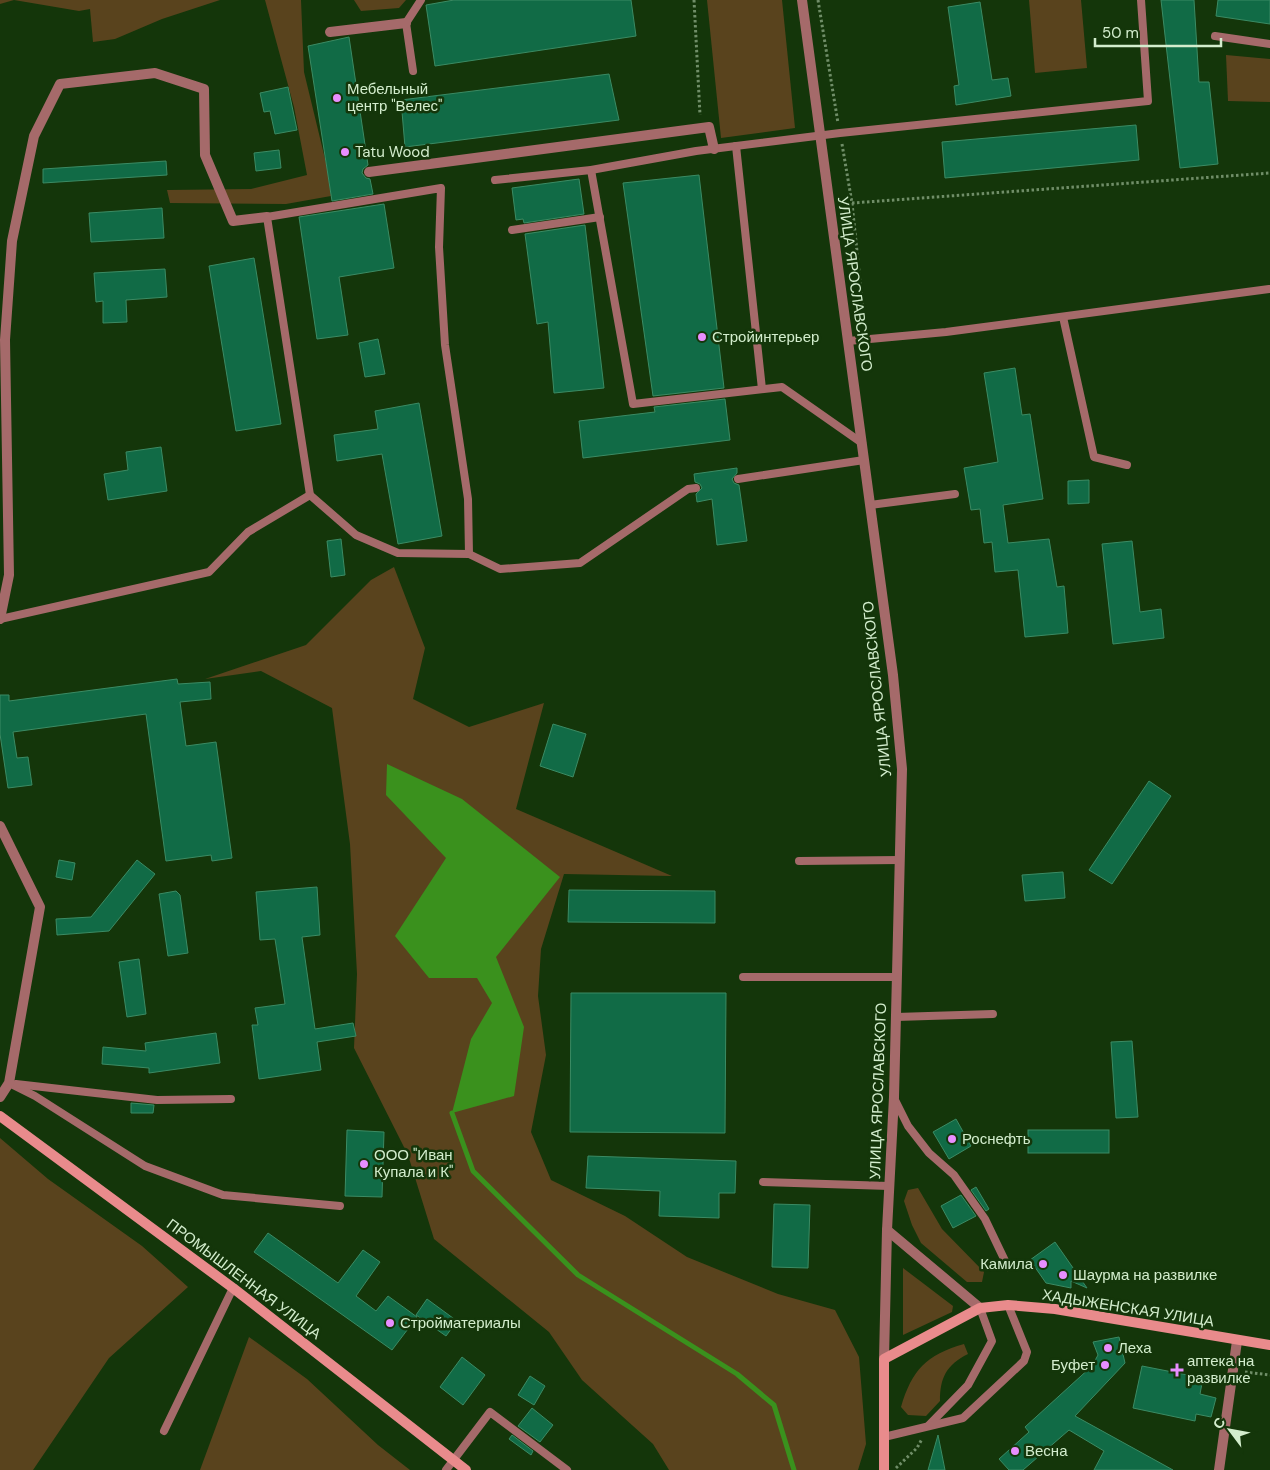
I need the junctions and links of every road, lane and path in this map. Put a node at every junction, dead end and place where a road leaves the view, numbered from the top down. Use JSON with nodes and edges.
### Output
{"nodes":[{"id":1,"x":421,"y":0,"type":"edge"},
{"id":2,"x":694,"y":0,"type":"edge"},
{"id":3,"x":802,"y":0,"type":"edge"},
{"id":4,"x":818,"y":0,"type":"edge"},
{"id":5,"x":1141,"y":0,"type":"edge"},
{"id":6,"x":406,"y":23,"type":"junction"},
{"id":7,"x":330,"y":32,"type":"dead end"},
{"id":8,"x":1216,"y":36,"type":"dead end"},
{"id":9,"x":1270,"y":44,"type":"edge"},
{"id":10,"x":413,"y":71,"type":"dead end"},
{"id":11,"x":700,"y":128,"type":"junction"},
{"id":12,"x":840,"y":132,"type":"junction"},
{"id":13,"x":820,"y":135,"type":"junction"},
{"id":14,"x":736,"y":146,"type":"junction"},
{"id":15,"x":714,"y":148,"type":"junction"},
{"id":16,"x":591,"y":170,"type":"junction"},
{"id":17,"x":370,"y":172,"type":"dead end"},
{"id":18,"x":1270,"y":173,"type":"edge"},
{"id":19,"x":495,"y":180,"type":"dead end"},
{"id":20,"x":852,"y":203,"type":"junction"},
{"id":21,"x":600,"y":216,"type":"junction"},
{"id":22,"x":267,"y":217,"type":"junction"},
{"id":23,"x":512,"y":230,"type":"dead end"},
{"id":24,"x":1269,"y":289,"type":"dead end"},
{"id":25,"x":1063,"y":317,"type":"junction"},
{"id":26,"x":866,"y":339,"type":"junction"},
{"id":27,"x":848,"y":341,"type":"junction"},
{"id":28,"x":762,"y":389,"type":"junction"},
{"id":29,"x":862,"y":443,"type":"junction"},
{"id":30,"x":864,"y":460,"type":"junction"},
{"id":31,"x":1127,"y":465,"type":"dead end"},
{"id":32,"x":738,"y":479,"type":"dead end"},
{"id":33,"x":696,"y":488,"type":"dead end"},
{"id":34,"x":955,"y":494,"type":"dead end"},
{"id":35,"x":310,"y":495,"type":"junction"},
{"id":36,"x":870,"y":504,"type":"junction"},
{"id":37,"x":470,"y":554,"type":"junction"},
{"id":38,"x":0,"y":619,"type":"edge"},
{"id":39,"x":0,"y":826,"type":"edge"},
{"id":40,"x":900,"y":860,"type":"junction"},
{"id":41,"x":799,"y":861,"type":"dead end"},
{"id":42,"x":743,"y":977,"type":"dead end"},
{"id":43,"x":897,"y":977,"type":"junction"},
{"id":44,"x":993,"y":1014,"type":"dead end"},
{"id":45,"x":896,"y":1016,"type":"junction"},
{"id":46,"x":9,"y":1083,"type":"junction"},
{"id":47,"x":0,"y":1097,"type":"edge"},
{"id":48,"x":894,"y":1097,"type":"junction"},
{"id":49,"x":231,"y":1099,"type":"dead end"},
{"id":50,"x":0,"y":1116,"type":"edge"},
{"id":51,"x":763,"y":1182,"type":"dead end"},
{"id":52,"x":889,"y":1186,"type":"junction"},
{"id":53,"x":340,"y":1206,"type":"dead end"},
{"id":54,"x":887,"y":1230,"type":"junction"},
{"id":55,"x":1008,"y":1267,"type":"dead end"},
{"id":56,"x":233,"y":1288,"type":"junction"},
{"id":57,"x":1008,"y":1306,"type":"junction"},
{"id":58,"x":980,"y":1308,"type":"junction"},
{"id":59,"x":1237,"y":1341,"type":"junction"},
{"id":60,"x":1270,"y":1345,"type":"edge"},
{"id":61,"x":884,"y":1360,"type":"junction"},
{"id":62,"x":1245,"y":1372,"type":"dead end"},
{"id":63,"x":1270,"y":1375,"type":"edge"},
{"id":64,"x":929,"y":1425,"type":"junction"},
{"id":65,"x":164,"y":1431,"type":"dead end"},
{"id":66,"x":884,"y":1437,"type":"junction"},
{"id":67,"x":454,"y":1460,"type":"junction"},
{"id":68,"x":446,"y":1470,"type":"edge"},
{"id":69,"x":466,"y":1470,"type":"edge"},
{"id":70,"x":567,"y":1470,"type":"edge"},
{"id":71,"x":884,"y":1470,"type":"edge"},
{"id":72,"x":896,"y":1470,"type":"edge"},
{"id":73,"x":1219,"y":1470,"type":"edge"}],
"edges":[{"from":1,"to":6,"type":"lane"},
{"from":2,"to":11,"type":"path"},
{"from":3,"to":13,"type":"street","name":"УЛИЦА ЯРОСЛАВСКОГО"},
{"from":4,"to":12,"type":"path"},
{"from":5,"to":12,"type":"lane"},
{"from":6,"to":7,"type":"street"},
{"from":6,"to":10,"type":"lane"},
{"from":8,"to":9,"type":"lane"},
{"from":11,"to":15,"type":"street"},
{"from":11,"to":17,"type":"street"},
{"from":12,"to":13,"type":"lane"},
{"from":12,"to":20,"type":"path"},
{"from":13,"to":14,"type":"lane"},
{"from":13,"to":27,"type":"street","name":"УЛИЦА ЯРОСЛАВСКОГО"},
{"from":14,"to":15,"type":"lane"},
{"from":14,"to":28,"type":"lane"},
{"from":15,"to":16,"type":"lane"},
{"from":16,"to":19,"type":"lane"},
{"from":16,"to":21,"type":"lane"},
{"from":18,"to":20,"type":"path"},
{"from":20,"to":26,"type":"path"},
{"from":21,"to":23,"type":"lane"},
{"from":21,"to":28,"type":"lane"},
{"from":22,"to":35,"type":"lane"},
{"from":22,"to":37,"type":"lane"},
{"from":22,"to":38,"type":"street"},
{"from":24,"to":25,"type":"lane"},
{"from":25,"to":26,"type":"lane"},
{"from":25,"to":31,"type":"lane"},
{"from":26,"to":27,"type":"lane"},
{"from":27,"to":29,"type":"street","name":"УЛИЦА ЯРОСЛАВСКОГО"},
{"from":28,"to":29,"type":"lane"},
{"from":29,"to":30,"type":"street","name":"УЛИЦА ЯРОСЛАВСКОГО"},
{"from":30,"to":32,"type":"lane"},
{"from":30,"to":36,"type":"street","name":"УЛИЦА ЯРОСЛАВСКОГО"},
{"from":33,"to":37,"type":"lane"},
{"from":34,"to":36,"type":"lane"},
{"from":35,"to":37,"type":"lane"},
{"from":35,"to":38,"type":"lane"},
{"from":36,"to":40,"type":"street","name":"УЛИЦА ЯРОСЛАВСКОГО"},
{"from":39,"to":46,"type":"street"},
{"from":40,"to":41,"type":"lane"},
{"from":40,"to":43,"type":"street","name":"УЛИЦА ЯРОСЛАВСКОГО"},
{"from":42,"to":43,"type":"lane"},
{"from":43,"to":45,"type":"street","name":"УЛИЦА ЯРОСЛАВСКОГО"},
{"from":44,"to":45,"type":"lane"},
{"from":45,"to":48,"type":"street","name":"УЛИЦА ЯРОСЛАВСКОГО"},
{"from":46,"to":47,"type":"street"},
{"from":46,"to":49,"type":"lane"},
{"from":46,"to":53,"type":"lane"},
{"from":48,"to":52,"type":"street","name":"УЛИЦА ЯРОСЛАВСКОГО"},
{"from":48,"to":55,"type":"lane"},
{"from":50,"to":56,"type":"main road","name":"ПРОМЫШЛЕННАЯ УЛИЦА"},
{"from":51,"to":52,"type":"lane"},
{"from":52,"to":54,"type":"street","name":"УЛИЦА ЯРОСЛАВСКОГО"},
{"from":54,"to":58,"type":"street"},
{"from":54,"to":61,"type":"street","name":"УЛИЦА ЯРОСЛАВСКОГО"},
{"from":56,"to":65,"type":"lane"},
{"from":56,"to":67,"type":"main road","name":"ПРОМЫШЛЕННАЯ УЛИЦА"},
{"from":57,"to":58,"type":"main road","name":"ХАДЫЖЕНСКАЯ УЛИЦА"},
{"from":57,"to":59,"type":"main road","name":"ХАДЫЖЕНСКАЯ УЛИЦА"},
{"from":57,"to":64,"type":"lane"},
{"from":58,"to":61,"type":"main road","name":"ХАДЫЖЕНСКАЯ УЛИЦА"},
{"from":58,"to":64,"type":"lane"},
{"from":59,"to":60,"type":"main road","name":"ХАДЫЖЕНСКАЯ УЛИЦА"},
{"from":59,"to":73,"type":"street"},
{"from":61,"to":66,"type":"main road","name":"УЛИЦА ЯРОСЛАВСКОГО"},
{"from":62,"to":63,"type":"path"},
{"from":64,"to":66,"type":"lane"},
{"from":64,"to":72,"type":"path"},
{"from":66,"to":71,"type":"main road","name":"УЛИЦА ЯРОСЛАВСКОГО"},
{"from":67,"to":68,"type":"lane"},
{"from":67,"to":69,"type":"main road","name":"ПРОМЫШЛЕННАЯ УЛИЦА"},
{"from":67,"to":70,"type":"lane"}]}
